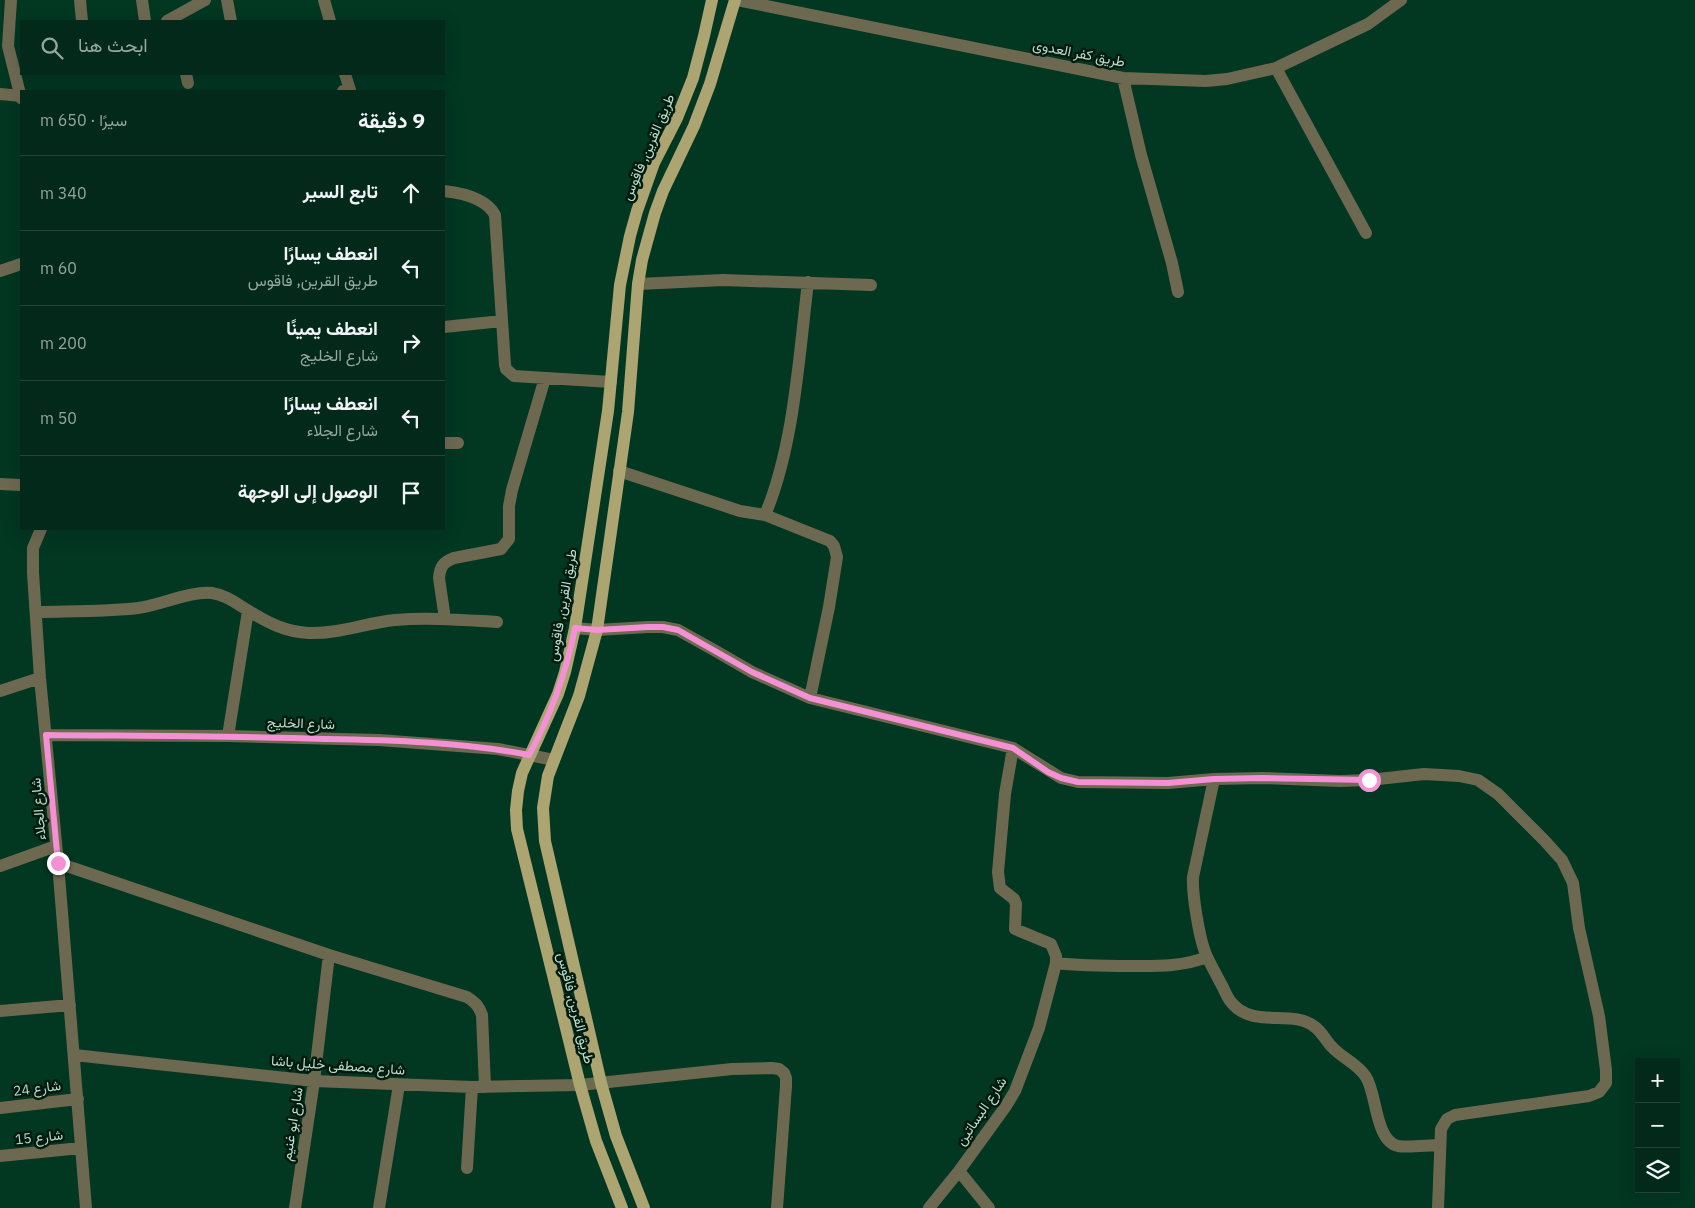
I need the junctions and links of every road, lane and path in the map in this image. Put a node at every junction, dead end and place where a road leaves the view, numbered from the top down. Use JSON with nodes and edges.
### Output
{"nodes":[{"id":1,"x":11,"y":0,"type":"edge"},
{"id":2,"x":80,"y":0,"type":"edge"},
{"id":3,"x":142,"y":0,"type":"edge"},
{"id":4,"x":205,"y":0,"type":"edge"},
{"id":5,"x":227,"y":0,"type":"edge"},
{"id":6,"x":324,"y":0,"type":"edge"},
{"id":7,"x":712,"y":0,"type":"edge"},
{"id":8,"x":736,"y":0,"type":"edge"},
{"id":9,"x":1401,"y":0,"type":"edge"},
{"id":10,"x":82,"y":20,"type":"edge"},
{"id":11,"x":145,"y":20,"type":"edge"},
{"id":12,"x":172,"y":20,"type":"edge"},
{"id":13,"x":231,"y":20,"type":"edge"},
{"id":14,"x":326,"y":20,"type":"edge"},
{"id":15,"x":10,"y":56,"type":"edge"},
{"id":16,"x":1276,"y":68,"type":"junction"},
{"id":17,"x":345,"y":75,"type":"edge"},
{"id":18,"x":1123,"y":78,"type":"junction"},
{"id":19,"x":347,"y":90,"type":"edge"},
{"id":20,"x":20,"y":93,"type":"edge"},
{"id":21,"x":0,"y":94,"type":"edge"},
{"id":22,"x":20,"y":97,"type":"edge"},
{"id":23,"x":445,"y":191,"type":"edge"},
{"id":24,"x":1366,"y":233,"type":"dead end"},
{"id":25,"x":20,"y":264,"type":"edge"},
{"id":26,"x":0,"y":271,"type":"edge"},
{"id":27,"x":808,"y":282,"type":"junction"},
{"id":28,"x":638,"y":284,"type":"junction"},
{"id":29,"x":871,"y":286,"type":"dead end"},
{"id":30,"x":1178,"y":292,"type":"dead end"},
{"id":31,"x":502,"y":321,"type":"junction"},
{"id":32,"x":445,"y":327,"type":"edge"},
{"id":33,"x":545,"y":378,"type":"junction"},
{"id":34,"x":611,"y":382,"type":"junction"},
{"id":35,"x":608,"y":410,"type":"junction"},
{"id":36,"x":628,"y":412,"type":"junction"},
{"id":37,"x":445,"y":443,"type":"edge"},
{"id":38,"x":458,"y":444,"type":"dead end"},
{"id":39,"x":619,"y":471,"type":"junction"},
{"id":40,"x":0,"y":484,"type":"edge"},
{"id":41,"x":20,"y":485,"type":"edge"},
{"id":42,"x":764,"y":515,"type":"junction"},
{"id":43,"x":591,"y":522,"type":"junction"},
{"id":44,"x":612,"y":525,"type":"junction"},
{"id":45,"x":41,"y":530,"type":"edge"},
{"id":46,"x":248,"y":611,"type":"junction"},
{"id":47,"x":36,"y":612,"type":"junction"},
{"id":48,"x":445,"y":619,"type":"junction"},
{"id":49,"x":497,"y":622,"type":"dead end"},
{"id":50,"x":575,"y":628,"type":"junction"},
{"id":51,"x":597,"y":630,"type":"junction"},
{"id":52,"x":40,"y":678,"type":"junction"},
{"id":53,"x":0,"y":691,"type":"edge"},
{"id":54,"x":810,"y":698,"type":"junction"},
{"id":55,"x":46,"y":735,"type":"junction"},
{"id":56,"x":228,"y":736,"type":"junction"},
{"id":57,"x":1013,"y":748,"type":"junction"},
{"id":58,"x":529,"y":755,"type":"junction"},
{"id":59,"x":554,"y":760,"type":"junction"},
{"id":60,"x":1214,"y":779,"type":"junction"},
{"id":61,"x":56,"y":846,"type":"junction"},
{"id":62,"x":58,"y":863,"type":"junction"},
{"id":63,"x":0,"y":866,"type":"edge"},
{"id":64,"x":329,"y":955,"type":"junction"},
{"id":65,"x":1207,"y":957,"type":"junction"},
{"id":66,"x":1056,"y":964,"type":"junction"},
{"id":67,"x":70,"y":1005,"type":"junction"},
{"id":68,"x":0,"y":1012,"type":"edge"},
{"id":69,"x":74,"y":1055,"type":"junction"},
{"id":70,"x":314,"y":1081,"type":"junction"},
{"id":71,"x":601,"y":1083,"type":"junction"},
{"id":72,"x":399,"y":1085,"type":"junction"},
{"id":73,"x":580,"y":1086,"type":"junction"},
{"id":74,"x":478,"y":1087,"type":"junction"},
{"id":75,"x":78,"y":1099,"type":"junction"},
{"id":76,"x":0,"y":1108,"type":"edge"},
{"id":77,"x":1440,"y":1145,"type":"junction"},
{"id":78,"x":81,"y":1148,"type":"junction"},
{"id":79,"x":0,"y":1156,"type":"edge"},
{"id":80,"x":467,"y":1168,"type":"dead end"},
{"id":81,"x":959,"y":1171,"type":"junction"},
{"id":82,"x":86,"y":1208,"type":"edge"},
{"id":83,"x":295,"y":1208,"type":"edge"},
{"id":84,"x":379,"y":1208,"type":"edge"},
{"id":85,"x":622,"y":1208,"type":"edge"},
{"id":86,"x":644,"y":1208,"type":"edge"},
{"id":87,"x":777,"y":1208,"type":"edge"},
{"id":88,"x":929,"y":1208,"type":"edge"},
{"id":89,"x":989,"y":1208,"type":"edge"},
{"id":90,"x":1438,"y":1208,"type":"edge"}],
"edges":[{"from":1,"to":15,"type":"street"},
{"from":2,"to":10,"type":"street"},
{"from":3,"to":11,"type":"street"},
{"from":4,"to":12,"type":"street"},
{"from":5,"to":13,"type":"street"},
{"from":6,"to":14,"type":"street"},
{"from":7,"to":34,"type":"main road","name":"طريق القرين, فاقوس"},
{"from":8,"to":18,"type":"street","name":"طريق كفر العدوى"},
{"from":8,"to":28,"type":"main road","name":"طريق القرين, فاقوس"},
{"from":9,"to":16,"type":"street","name":"طريق كفر العدوى"},
{"from":15,"to":20,"type":"street"},
{"from":16,"to":18,"type":"street","name":"طريق كفر العدوى"},
{"from":16,"to":24,"type":"street"},
{"from":17,"to":19,"type":"street"},
{"from":18,"to":30,"type":"street"},
{"from":21,"to":22,"type":"street"},
{"from":23,"to":31,"type":"street"},
{"from":25,"to":26,"type":"street"},
{"from":27,"to":28,"type":"street"},
{"from":27,"to":29,"type":"street"},
{"from":27,"to":42,"type":"street"},
{"from":28,"to":36,"type":"main road","name":"طريق القرين, فاقوس"},
{"from":31,"to":32,"type":"street"},
{"from":31,"to":33,"type":"street"},
{"from":33,"to":34,"type":"street"},
{"from":33,"to":48,"type":"street"},
{"from":34,"to":35,"type":"main road","name":"طريق القرين, فاقوس"},
{"from":35,"to":36,"type":"main road"},
{"from":35,"to":43,"type":"main road","name":"طريق القرين, فاقوس"},
{"from":36,"to":39,"type":"main road","name":"طريق القرين, فاقوس"},
{"from":37,"to":38,"type":"street"},
{"from":39,"to":42,"type":"street"},
{"from":39,"to":44,"type":"main road","name":"طريق القرين, فاقوس"},
{"from":40,"to":41,"type":"street"},
{"from":42,"to":54,"type":"street"},
{"from":43,"to":44,"type":"main road"},
{"from":43,"to":50,"type":"main road","name":"طريق القرين, فاقوس"},
{"from":44,"to":51,"type":"main road","name":"طريق القرين, فاقوس"},
{"from":45,"to":47,"type":"street","name":"شارع الجلاء"},
{"from":46,"to":47,"type":"street"},
{"from":46,"to":48,"type":"street"},
{"from":46,"to":56,"type":"street"},
{"from":47,"to":52,"type":"street","name":"شارع الجلاء"},
{"from":48,"to":49,"type":"street"},
{"from":50,"to":51,"type":"street"},
{"from":50,"to":58,"type":"main road","name":"طريق القرين, فاقوس"},
{"from":51,"to":54,"type":"street"},
{"from":51,"to":59,"type":"main road","name":"طريق القرين, فاقوس"},
{"from":52,"to":53,"type":"street"},
{"from":52,"to":55,"type":"street","name":"شارع الجلاء"},
{"from":54,"to":57,"type":"street"},
{"from":55,"to":56,"type":"street","name":"شارع الخليج"},
{"from":55,"to":61,"type":"street","name":"شارع الجلاء"},
{"from":56,"to":58,"type":"street","name":"شارع الخليج"},
{"from":57,"to":60,"type":"street"},
{"from":57,"to":66,"type":"street"},
{"from":58,"to":59,"type":"street","name":"شارع الخليج"},
{"from":58,"to":73,"type":"main road","name":"طريق القرين, فاقوس"},
{"from":59,"to":71,"type":"main road","name":"طريق القرين, فاقوس"},
{"from":60,"to":65,"type":"street"},
{"from":60,"to":77,"type":"street"},
{"from":61,"to":62,"type":"street","name":"شارع الجلاء"},
{"from":61,"to":63,"type":"street"},
{"from":62,"to":64,"type":"street"},
{"from":62,"to":67,"type":"street","name":"شارع الجلاء"},
{"from":64,"to":70,"type":"street","name":"شارع ابو غنيم"},
{"from":64,"to":74,"type":"street"},
{"from":65,"to":66,"type":"street"},
{"from":65,"to":77,"type":"street"},
{"from":66,"to":81,"type":"street","name":"شارع البساتين"},
{"from":67,"to":68,"type":"street"},
{"from":67,"to":69,"type":"street","name":"شارع الجلاء"},
{"from":69,"to":70,"type":"street","name":"شارع مصطفى خليل باشا"},
{"from":69,"to":75,"type":"street","name":"شارع الجلاء"},
{"from":70,"to":72,"type":"street","name":"شارع مصطفى خليل باشا"},
{"from":70,"to":83,"type":"street","name":"شارع ابو غنيم"},
{"from":71,"to":73,"type":"street","name":"شارع مصطفى خليل باشا"},
{"from":71,"to":86,"type":"main road","name":"طريق القرين, فاقوس"},
{"from":71,"to":87,"type":"street","name":"شارع مصطفى خليل باشا"},
{"from":72,"to":74,"type":"street","name":"شارع مصطفى خليل باشا"},
{"from":72,"to":84,"type":"street"},
{"from":73,"to":74,"type":"street","name":"شارع مصطفى خليل باشا"},
{"from":73,"to":85,"type":"main road","name":"طريق القرين, فاقوس"},
{"from":74,"to":80,"type":"street"},
{"from":75,"to":76,"type":"street","name":"شارع 24"},
{"from":75,"to":78,"type":"street","name":"شارع الجلاء"},
{"from":77,"to":90,"type":"street"},
{"from":78,"to":79,"type":"street","name":"شارع 15"},
{"from":78,"to":82,"type":"street","name":"شارع الجلاء"},
{"from":81,"to":88,"type":"street","name":"شارع البساتين"},
{"from":81,"to":89,"type":"street"}]}
